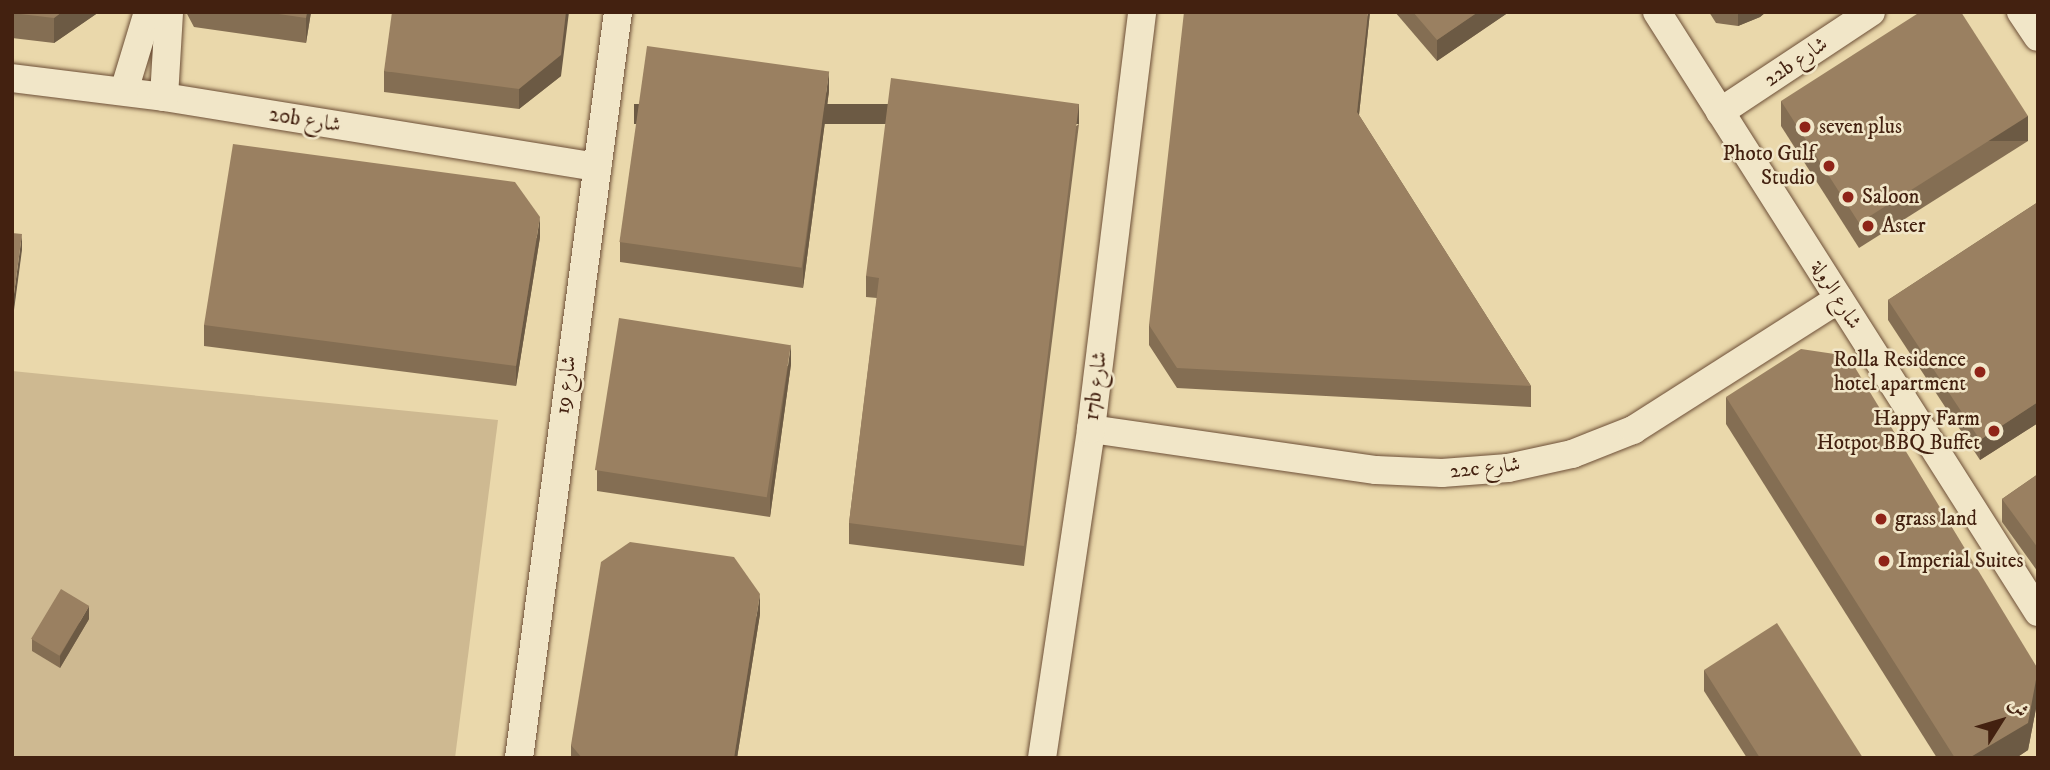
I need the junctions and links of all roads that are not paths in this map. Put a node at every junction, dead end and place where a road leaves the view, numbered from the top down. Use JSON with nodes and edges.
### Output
{"nodes":[{"id":1,"x":148,"y":12,"type":"edge"},
{"id":2,"x":169,"y":12,"type":"edge"},
{"id":3,"x":618,"y":12,"type":"edge"},
{"id":4,"x":1142,"y":12,"type":"edge"},
{"id":5,"x":1657,"y":12,"type":"edge"},
{"id":6,"x":1871,"y":12,"type":"edge"},
{"id":7,"x":2021,"y":12,"type":"edge"},
{"id":8,"x":2038,"y":37,"type":"edge"},
{"id":9,"x":12,"y":78,"type":"edge"},
{"id":10,"x":124,"y":91,"type":"junction"},
{"id":11,"x":164,"y":97,"type":"junction"},
{"id":12,"x":1720,"y":112,"type":"junction"},
{"id":13,"x":597,"y":167,"type":"junction"},
{"id":14,"x":1839,"y":299,"type":"junction"},
{"id":15,"x":1091,"y":429,"type":"junction"},
{"id":16,"x":2038,"y":612,"type":"edge"},
{"id":17,"x":519,"y":758,"type":"edge"},
{"id":18,"x":1042,"y":758,"type":"edge"}],
"edges":[{"from":1,"to":10,"type":"street"},
{"from":2,"to":11,"type":"street"},
{"from":3,"to":13,"type":"street","name":"شارع 19"},
{"from":4,"to":15,"type":"street","name":"17b شارع"},
{"from":5,"to":12,"type":"street","name":"شارع الرولة"},
{"from":6,"to":12,"type":"street","name":"22b شارع"},
{"from":7,"to":8,"type":"street"},
{"from":9,"to":10,"type":"street","name":"20b شارع"},
{"from":10,"to":11,"type":"street","name":"20b شارع"},
{"from":11,"to":13,"type":"street","name":"20b شارع"},
{"from":12,"to":14,"type":"street","name":"شارع الرولة"},
{"from":13,"to":17,"type":"street","name":"شارع 19"},
{"from":14,"to":15,"type":"street","name":"22c شارع"},
{"from":14,"to":16,"type":"street","name":"شارع الرولة"},
{"from":15,"to":18,"type":"street","name":"17b شارع"}]}
